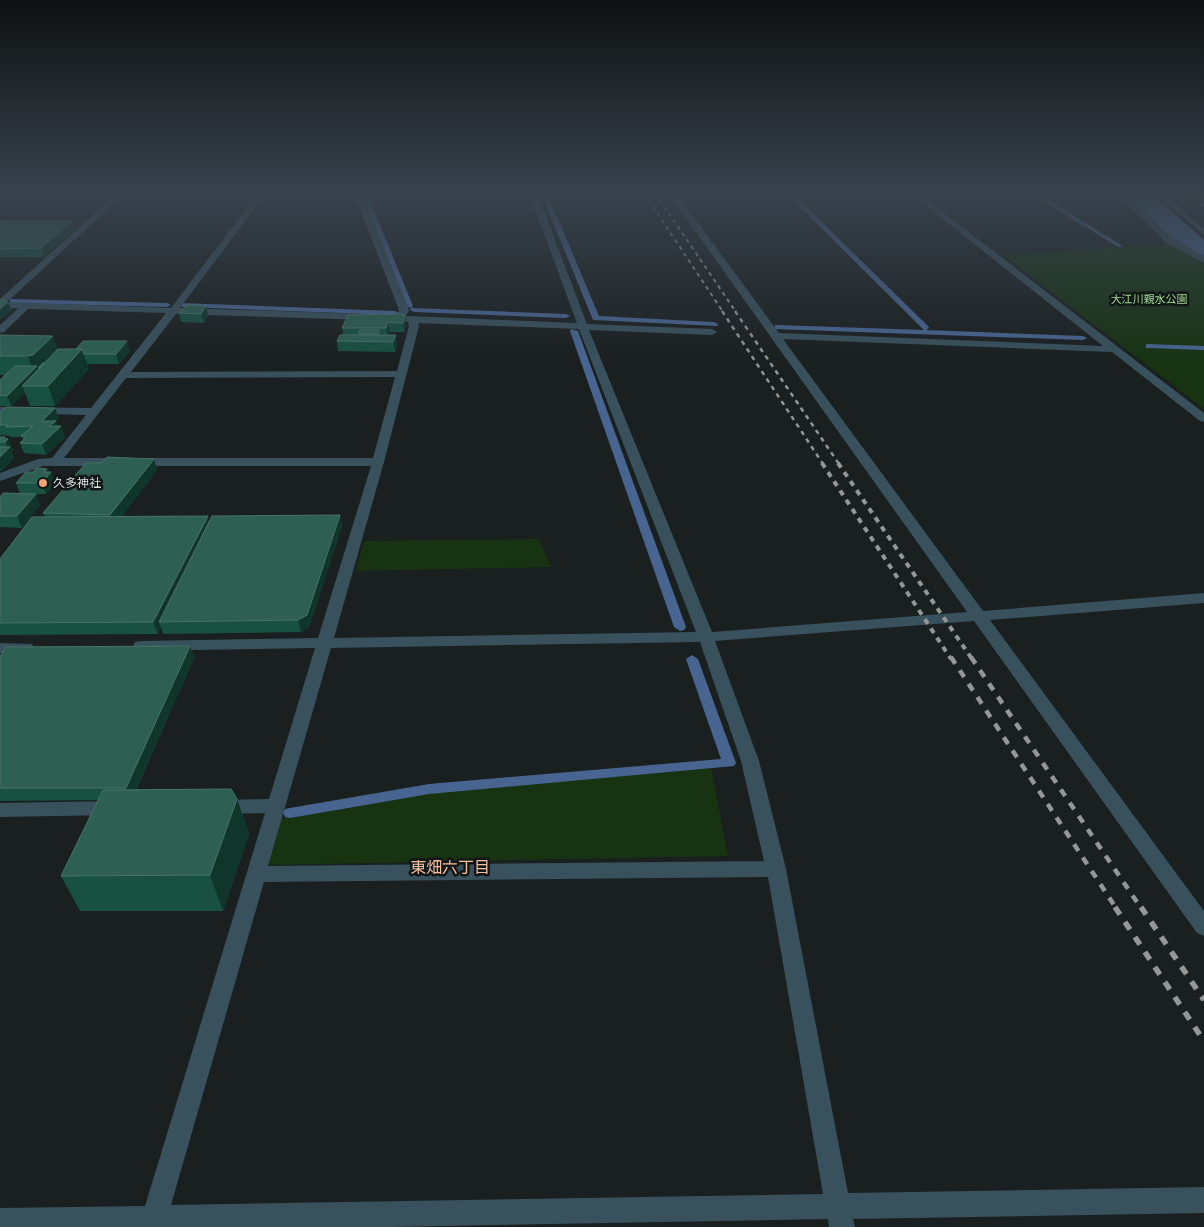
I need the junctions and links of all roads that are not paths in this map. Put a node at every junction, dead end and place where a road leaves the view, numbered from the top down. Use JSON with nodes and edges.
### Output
{"nodes":[{"id":1,"x":59,"y":250,"type":"edge"},
{"id":2,"x":219,"y":250,"type":"edge"},
{"id":3,"x":381,"y":250,"type":"edge"},
{"id":4,"x":555,"y":250,"type":"edge"},
{"id":5,"x":714,"y":250,"type":"edge"},
{"id":6,"x":987,"y":250,"type":"edge"},
{"id":7,"x":1187,"y":250,"type":"edge"},
{"id":8,"x":1204,"y":260,"type":"edge"},
{"id":9,"x":0,"y":304,"type":"edge"},
{"id":10,"x":26,"y":306,"type":"junction"},
{"id":11,"x":174,"y":310,"type":"junction"},
{"id":12,"x":396,"y":318,"type":"junction"},
{"id":13,"x":583,"y":326,"type":"junction"},
{"id":14,"x":0,"y":330,"type":"edge"},
{"id":15,"x":712,"y":332,"type":"dead end"},
{"id":16,"x":777,"y":336,"type":"junction"},
{"id":17,"x":1114,"y":349,"type":"junction"},
{"id":18,"x":401,"y":374,"type":"junction"},
{"id":19,"x":123,"y":375,"type":"junction"},
{"id":20,"x":0,"y":410,"type":"edge"},
{"id":21,"x":95,"y":412,"type":"junction"},
{"id":22,"x":1204,"y":419,"type":"edge"},
{"id":23,"x":55,"y":462,"type":"junction"},
{"id":24,"x":378,"y":462,"type":"junction"},
{"id":25,"x":1,"y":478,"type":"edge"},
{"id":26,"x":1204,"y":598,"type":"edge"},
{"id":27,"x":981,"y":617,"type":"junction"},
{"id":28,"x":706,"y":637,"type":"junction"},
{"id":29,"x":323,"y":644,"type":"junction"},
{"id":30,"x":127,"y":646,"type":"edge"},
{"id":31,"x":0,"y":648,"type":"edge"},
{"id":32,"x":39,"y":648,"type":"edge"},
{"id":33,"x":276,"y":806,"type":"junction"},
{"id":34,"x":197,"y":807,"type":"edge"},
{"id":35,"x":128,"y":808,"type":"edge"},
{"id":36,"x":0,"y":810,"type":"edge"},
{"id":37,"x":776,"y":870,"type":"junction"},
{"id":38,"x":256,"y":874,"type":"junction"},
{"id":39,"x":1204,"y":927,"type":"edge"},
{"id":40,"x":1204,"y":1200,"type":"edge"},
{"id":41,"x":840,"y":1217,"type":"edge"},
{"id":42,"x":0,"y":1221,"type":"edge"},
{"id":43,"x":153,"y":1223,"type":"edge"}],
"edges":[{"from":1,"to":9,"type":"street"},
{"from":2,"to":11,"type":"street"},
{"from":3,"to":12,"type":"street"},
{"from":4,"to":13,"type":"street"},
{"from":5,"to":16,"type":"street"},
{"from":6,"to":17,"type":"street"},
{"from":7,"to":8,"type":"street"},
{"from":9,"to":10,"type":"street"},
{"from":10,"to":11,"type":"street"},
{"from":10,"to":14,"type":"street"},
{"from":11,"to":12,"type":"street"},
{"from":11,"to":19,"type":"street"},
{"from":12,"to":13,"type":"street"},
{"from":12,"to":18,"type":"street"},
{"from":13,"to":15,"type":"street"},
{"from":13,"to":28,"type":"street"},
{"from":16,"to":17,"type":"street"},
{"from":16,"to":27,"type":"street"},
{"from":17,"to":22,"type":"street"},
{"from":18,"to":19,"type":"street"},
{"from":18,"to":24,"type":"street"},
{"from":19,"to":21,"type":"street"},
{"from":20,"to":21,"type":"street"},
{"from":21,"to":23,"type":"street"},
{"from":23,"to":24,"type":"street"},
{"from":23,"to":25,"type":"street"},
{"from":24,"to":29,"type":"street"},
{"from":26,"to":27,"type":"street"},
{"from":27,"to":28,"type":"street"},
{"from":27,"to":39,"type":"street"},
{"from":28,"to":29,"type":"street"},
{"from":28,"to":37,"type":"street"},
{"from":29,"to":30,"type":"street"},
{"from":29,"to":33,"type":"street"},
{"from":31,"to":32,"type":"street"},
{"from":33,"to":34,"type":"street"},
{"from":33,"to":38,"type":"street"},
{"from":35,"to":36,"type":"street"},
{"from":37,"to":38,"type":"street"},
{"from":37,"to":41,"type":"street"},
{"from":38,"to":43,"type":"street"},
{"from":40,"to":41,"type":"street"},
{"from":41,"to":43,"type":"street"},
{"from":42,"to":43,"type":"street"}]}
